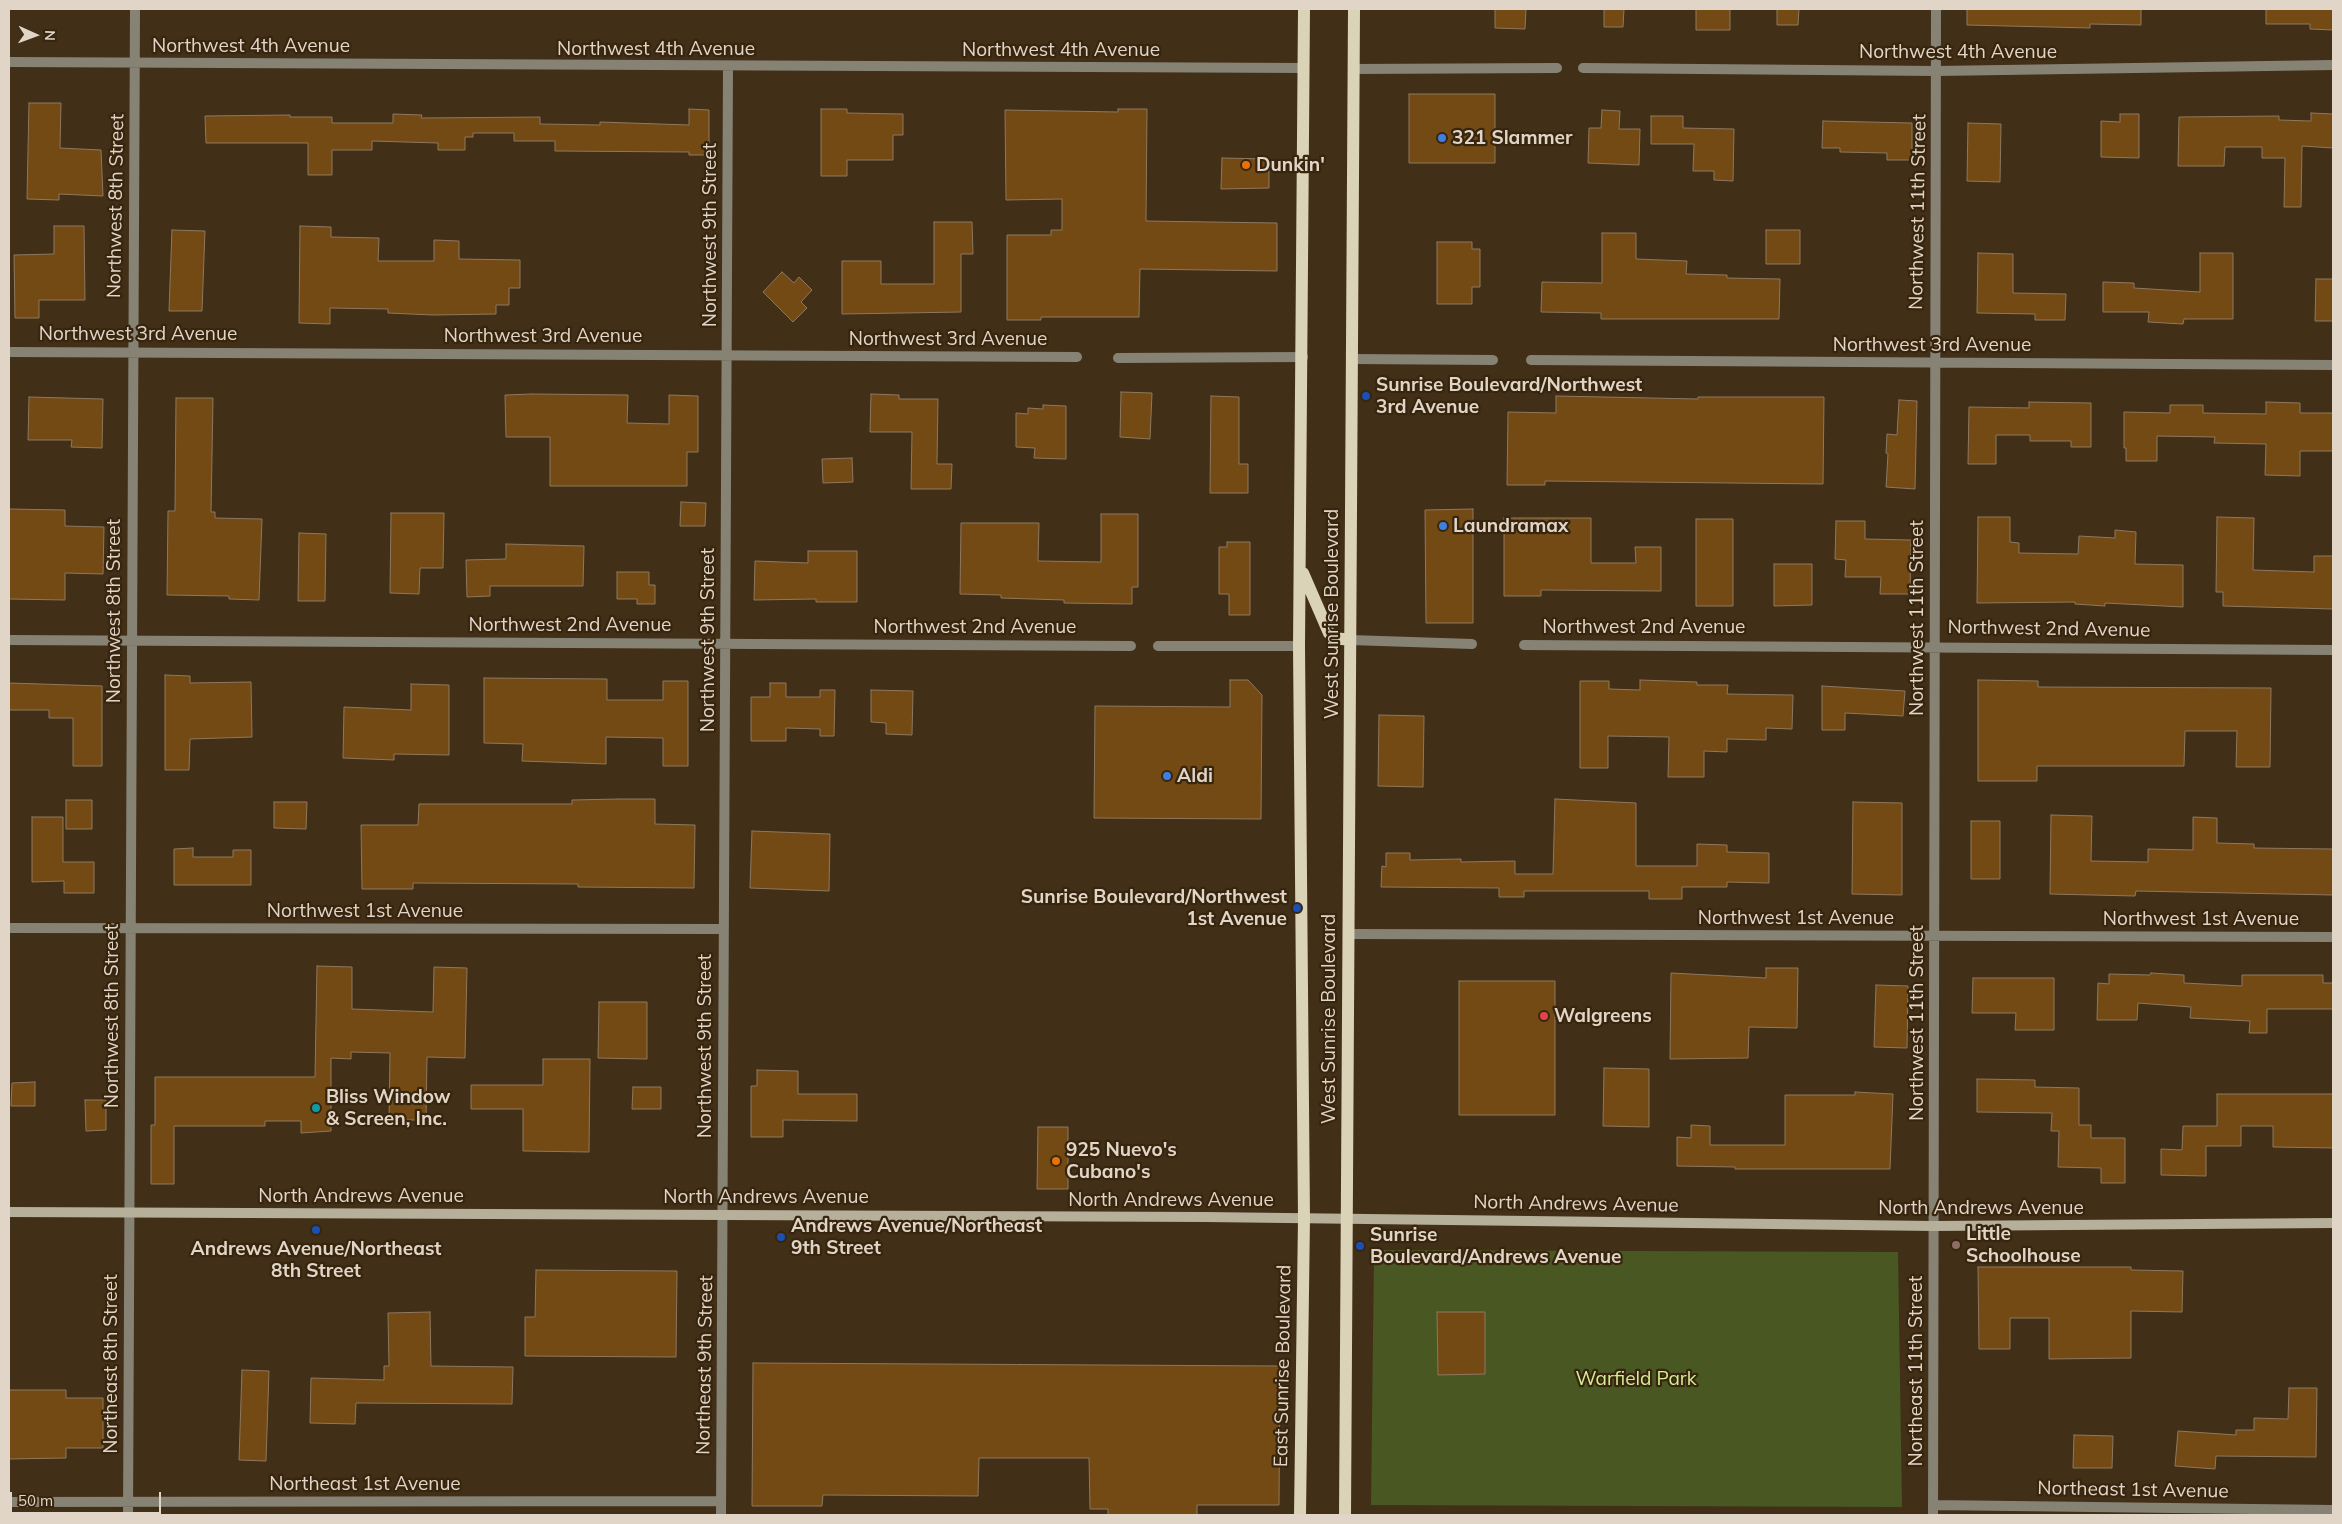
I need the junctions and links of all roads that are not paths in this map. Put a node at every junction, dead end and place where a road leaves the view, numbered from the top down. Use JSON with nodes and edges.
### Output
{"nodes":[{"id":1,"x":134,"y":9,"type":"edge"},
{"id":2,"x":1304,"y":9,"type":"edge"},
{"id":3,"x":1354,"y":9,"type":"edge"},
{"id":4,"x":1936,"y":9,"type":"edge"},
{"id":5,"x":9,"y":62,"type":"edge"},
{"id":6,"x":135,"y":63,"type":"junction"},
{"id":7,"x":728,"y":66,"type":"junction"},
{"id":8,"x":2333,"y":66,"type":"edge"},
{"id":9,"x":1304,"y":68,"type":"junction"},
{"id":10,"x":1557,"y":68,"type":"dead end"},
{"id":11,"x":1583,"y":68,"type":"dead end"},
{"id":12,"x":1354,"y":69,"type":"junction"},
{"id":13,"x":1937,"y":71,"type":"junction"},
{"id":14,"x":132,"y":351,"type":"junction"},
{"id":15,"x":9,"y":352,"type":"edge"},
{"id":16,"x":727,"y":355,"type":"junction"},
{"id":17,"x":1077,"y":358,"type":"dead end"},
{"id":18,"x":1118,"y":358,"type":"dead end"},
{"id":19,"x":1303,"y":358,"type":"junction"},
{"id":20,"x":1352,"y":359,"type":"junction"},
{"id":21,"x":1493,"y":360,"type":"dead end"},
{"id":22,"x":1531,"y":360,"type":"dead end"},
{"id":23,"x":1934,"y":363,"type":"junction"},
{"id":24,"x":2333,"y":365,"type":"edge"},
{"id":25,"x":1300,"y":566,"type":"junction"},
{"id":26,"x":9,"y":640,"type":"edge"},
{"id":27,"x":1350,"y":640,"type":"junction"},
{"id":28,"x":131,"y":641,"type":"junction"},
{"id":29,"x":725,"y":644,"type":"junction"},
{"id":30,"x":1472,"y":644,"type":"dead end"},
{"id":31,"x":1524,"y":645,"type":"dead end"},
{"id":32,"x":1131,"y":646,"type":"dead end"},
{"id":33,"x":1158,"y":646,"type":"dead end"},
{"id":34,"x":1299,"y":646,"type":"junction"},
{"id":35,"x":1934,"y":646,"type":"junction"},
{"id":36,"x":2333,"y":650,"type":"edge"},
{"id":37,"x":9,"y":928,"type":"edge"},
{"id":38,"x":130,"y":929,"type":"junction"},
{"id":39,"x":722,"y":929,"type":"junction"},
{"id":40,"x":1348,"y":934,"type":"junction"},
{"id":41,"x":1934,"y":936,"type":"junction"},
{"id":42,"x":2333,"y":937,"type":"edge"},
{"id":43,"x":9,"y":1212,"type":"edge"},
{"id":44,"x":129,"y":1213,"type":"junction"},
{"id":45,"x":724,"y":1215,"type":"junction"},
{"id":46,"x":1304,"y":1218,"type":"junction"},
{"id":47,"x":1347,"y":1219,"type":"junction"},
{"id":48,"x":2333,"y":1223,"type":"edge"},
{"id":49,"x":1934,"y":1226,"type":"junction"},
{"id":50,"x":721,"y":1501,"type":"junction"},
{"id":51,"x":9,"y":1502,"type":"edge"},
{"id":52,"x":128,"y":1502,"type":"junction"},
{"id":53,"x":1933,"y":1510,"type":"edge"},
{"id":54,"x":2333,"y":1510,"type":"edge"},
{"id":55,"x":128,"y":1515,"type":"edge"},
{"id":56,"x":721,"y":1515,"type":"edge"},
{"id":57,"x":1300,"y":1515,"type":"edge"},
{"id":58,"x":1345,"y":1515,"type":"edge"}],
"edges":[{"from":1,"to":6,"type":"street","name":"Northwest 8th Street"},
{"from":2,"to":9,"type":"main road","name":"West Sunrise Boulevard"},
{"from":3,"to":12,"type":"main road","name":"West Sunrise Boulevard"},
{"from":4,"to":13,"type":"street","name":"Northwest 11th Street"},
{"from":5,"to":6,"type":"street","name":"Northwest 4th Avenue"},
{"from":6,"to":7,"type":"street","name":"Northwest 4th Avenue"},
{"from":6,"to":14,"type":"street","name":"Northwest 8th Street"},
{"from":7,"to":9,"type":"street","name":"Northwest 4th Avenue"},
{"from":7,"to":16,"type":"street","name":"Northwest 9th Street"},
{"from":8,"to":13,"type":"street","name":"Northwest 4th Avenue"},
{"from":9,"to":19,"type":"main road","name":"West Sunrise Boulevard"},
{"from":10,"to":12,"type":"street"},
{"from":11,"to":13,"type":"street","name":"Northwest 4th Avenue"},
{"from":12,"to":20,"type":"main road","name":"West Sunrise Boulevard"},
{"from":13,"to":23,"type":"street","name":"Northwest 11th Street"},
{"from":14,"to":15,"type":"street","name":"Northwest 3rd Avenue"},
{"from":14,"to":16,"type":"street","name":"Northwest 3rd Avenue"},
{"from":14,"to":28,"type":"street","name":"Northwest 8th Street"},
{"from":16,"to":17,"type":"street","name":"Northwest 3rd Avenue"},
{"from":16,"to":29,"type":"street","name":"Northwest 9th Street"},
{"from":18,"to":19,"type":"street"},
{"from":19,"to":25,"type":"main road","name":"West Sunrise Boulevard"},
{"from":20,"to":21,"type":"street"},
{"from":20,"to":27,"type":"main road","name":"West Sunrise Boulevard"},
{"from":22,"to":23,"type":"street","name":"Northwest 3rd Avenue"},
{"from":23,"to":24,"type":"street","name":"Northwest 3rd Avenue"},
{"from":23,"to":35,"type":"street","name":"Northwest 11th Street"},
{"from":25,"to":27,"type":"main road"},
{"from":25,"to":34,"type":"main road","name":"West Sunrise Boulevard"},
{"from":26,"to":28,"type":"street","name":"Northwest 2nd Avenue"},
{"from":27,"to":30,"type":"street"},
{"from":27,"to":40,"type":"main road","name":"West Sunrise Boulevard"},
{"from":28,"to":29,"type":"street","name":"Northwest 2nd Avenue"},
{"from":28,"to":38,"type":"street","name":"Northwest 8th Street"},
{"from":29,"to":32,"type":"street","name":"Northwest 2nd Avenue"},
{"from":29,"to":39,"type":"street","name":"Northwest 9th Street"},
{"from":31,"to":35,"type":"street","name":"Northwest 2nd Avenue"},
{"from":33,"to":34,"type":"street"},
{"from":34,"to":46,"type":"main road","name":"West Sunrise Boulevard"},
{"from":35,"to":36,"type":"street","name":"Northwest 2nd Avenue"},
{"from":35,"to":41,"type":"street","name":"Northwest 11th Street"},
{"from":37,"to":38,"type":"street","name":"Northwest 1st Avenue"},
{"from":38,"to":39,"type":"street","name":"Northwest 1st Avenue"},
{"from":38,"to":44,"type":"street","name":"Northwest 8th Street"},
{"from":39,"to":45,"type":"street","name":"Northwest 9th Street"},
{"from":40,"to":41,"type":"street","name":"Northwest 1st Avenue"},
{"from":40,"to":47,"type":"main road","name":"West Sunrise Boulevard"},
{"from":41,"to":42,"type":"street","name":"Northwest 1st Avenue"},
{"from":41,"to":49,"type":"street","name":"Northwest 11th Street"},
{"from":43,"to":44,"type":"main road","name":"North Andrews Avenue"},
{"from":44,"to":45,"type":"main road","name":"North Andrews Avenue"},
{"from":44,"to":52,"type":"street","name":"Northeast 8th Street"},
{"from":45,"to":46,"type":"main road","name":"North Andrews Avenue"},
{"from":45,"to":50,"type":"street","name":"Northeast 9th Street"},
{"from":46,"to":47,"type":"main road","name":"North Andrews Avenue"},
{"from":46,"to":57,"type":"main road","name":"East Sunrise Boulevard"},
{"from":47,"to":49,"type":"main road","name":"North Andrews Avenue"},
{"from":47,"to":58,"type":"main road"},
{"from":48,"to":49,"type":"main road","name":"North Andrews Avenue"},
{"from":49,"to":53,"type":"street","name":"Northeast 11th Street"},
{"from":50,"to":52,"type":"street","name":"Northeast 1st Avenue"},
{"from":50,"to":56,"type":"street","name":"Northeast 9th Street"},
{"from":51,"to":52,"type":"street","name":"Northeast 1st Avenue"},
{"from":52,"to":55,"type":"street","name":"Northeast 8th Street"},
{"from":53,"to":54,"type":"street","name":"Northeast 1st Avenue"}]}
